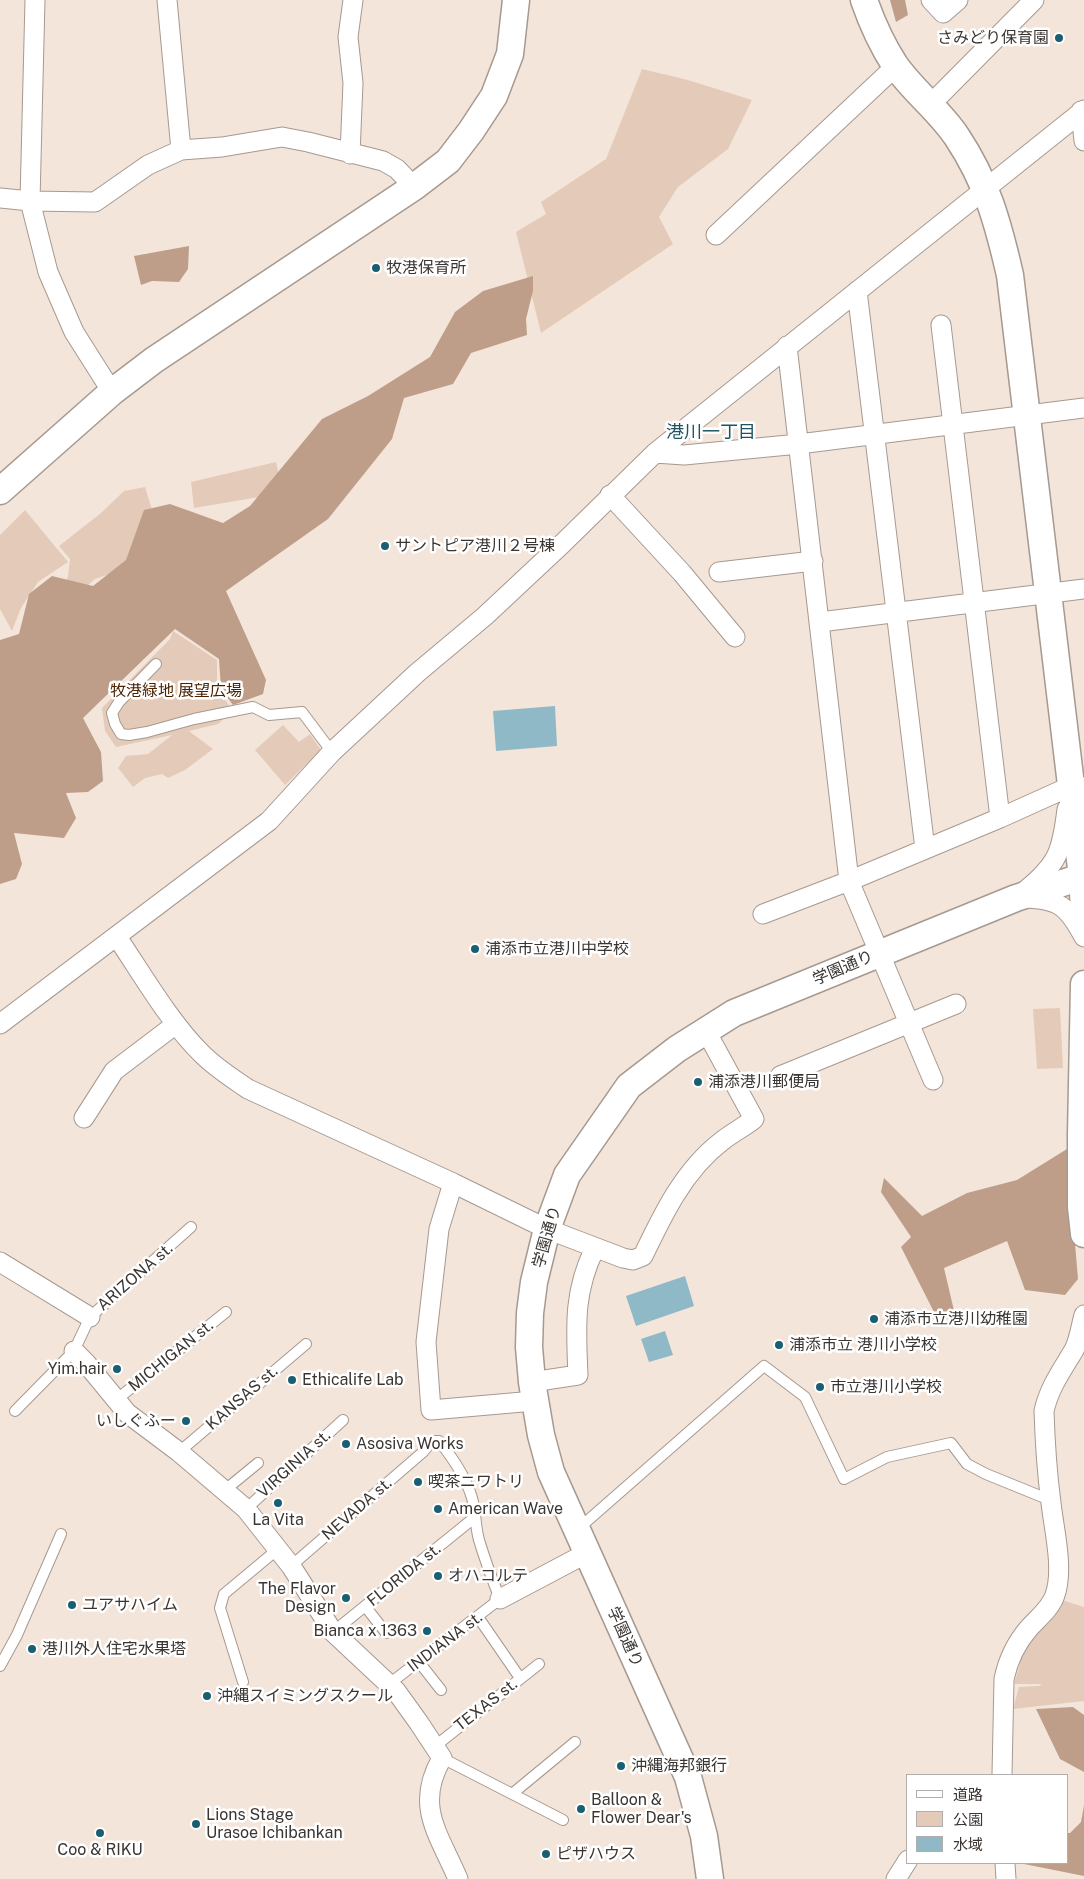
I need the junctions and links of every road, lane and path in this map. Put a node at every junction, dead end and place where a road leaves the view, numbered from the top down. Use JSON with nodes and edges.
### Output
{"nodes":[{"id":1,"x":35,"y":0,"type":"edge"},
{"id":2,"x":167,"y":0,"type":"edge"},
{"id":3,"x":353,"y":0,"type":"edge"},
{"id":4,"x":516,"y":0,"type":"edge"},
{"id":5,"x":864,"y":0,"type":"edge"},
{"id":6,"x":931,"y":0,"type":"edge"},
{"id":7,"x":958,"y":0,"type":"edge"},
{"id":8,"x":1034,"y":0,"type":"edge"},
{"id":9,"x":896,"y":66,"type":"junction"},
{"id":10,"x":930,"y":105,"type":"junction"},
{"id":11,"x":1082,"y":110,"type":"edge"},
{"id":12,"x":1084,"y":142,"type":"edge"},
{"id":13,"x":181,"y":150,"type":"junction"},
{"id":14,"x":350,"y":154,"type":"junction"},
{"id":15,"x":414,"y":187,"type":"junction"},
{"id":16,"x":986,"y":188,"type":"junction"},
{"id":17,"x":0,"y":198,"type":"edge"},
{"id":18,"x":30,"y":201,"type":"junction"},
{"id":19,"x":716,"y":235,"type":"dead end"},
{"id":20,"x":857,"y":291,"type":"junction"},
{"id":21,"x":941,"y":325,"type":"dead end"},
{"id":22,"x":788,"y":346,"type":"junction"},
{"id":23,"x":112,"y":392,"type":"junction"},
{"id":24,"x":1084,"y":408,"type":"edge"},
{"id":25,"x":1027,"y":416,"type":"junction"},
{"id":26,"x":953,"y":423,"type":"junction"},
{"id":27,"x":874,"y":434,"type":"junction"},
{"id":28,"x":799,"y":444,"type":"junction"},
{"id":29,"x":655,"y":453,"type":"junction"},
{"id":30,"x":0,"y":491,"type":"edge"},
{"id":31,"x":610,"y":496,"type":"junction"},
{"id":32,"x":813,"y":561,"type":"junction"},
{"id":33,"x":719,"y":572,"type":"dead end"},
{"id":34,"x":1084,"y":589,"type":"edge"},
{"id":35,"x":1049,"y":593,"type":"junction"},
{"id":36,"x":975,"y":602,"type":"junction"},
{"id":37,"x":897,"y":613,"type":"junction"},
{"id":38,"x":820,"y":622,"type":"junction"},
{"id":39,"x":735,"y":637,"type":"dead end"},
{"id":40,"x":156,"y":664,"type":"dead end"},
{"id":41,"x":332,"y":752,"type":"junction"},
{"id":42,"x":1077,"y":786,"type":"edge"},
{"id":43,"x":1084,"y":816,"type":"edge"},
{"id":44,"x":1000,"y":818,"type":"junction"},
{"id":45,"x":926,"y":849,"type":"junction"},
{"id":46,"x":1083,"y":876,"type":"edge"},
{"id":47,"x":850,"y":881,"type":"junction"},
{"id":48,"x":1016,"y":898,"type":"junction"},
{"id":49,"x":1084,"y":909,"type":"edge"},
{"id":50,"x":763,"y":914,"type":"dead end"},
{"id":51,"x":1084,"y":936,"type":"edge"},
{"id":52,"x":117,"y":937,"type":"junction"},
{"id":53,"x":879,"y":953,"type":"junction"},
{"id":54,"x":1084,"y":984,"type":"edge"},
{"id":55,"x":956,"y":1004,"type":"dead end"},
{"id":56,"x":908,"y":1023,"type":"junction"},
{"id":57,"x":0,"y":1024,"type":"edge"},
{"id":58,"x":176,"y":1024,"type":"junction"},
{"id":59,"x":706,"y":1031,"type":"junction"},
{"id":60,"x":780,"y":1076,"type":"dead end"},
{"id":61,"x":933,"y":1080,"type":"dead end"},
{"id":62,"x":84,"y":1118,"type":"dead end"},
{"id":63,"x":453,"y":1183,"type":"junction"},
{"id":64,"x":1083,"y":1206,"type":"edge"},
{"id":65,"x":191,"y":1227,"type":"dead end"},
{"id":66,"x":547,"y":1229,"type":"junction"},
{"id":67,"x":1084,"y":1234,"type":"edge"},
{"id":68,"x":595,"y":1248,"type":"junction"},
{"id":69,"x":0,"y":1262,"type":"edge"},
{"id":70,"x":226,"y":1312,"type":"dead end"},
{"id":71,"x":1084,"y":1315,"type":"edge"},
{"id":72,"x":90,"y":1317,"type":"junction"},
{"id":73,"x":306,"y":1344,"type":"dead end"},
{"id":74,"x":74,"y":1352,"type":"junction"},
{"id":75,"x":533,"y":1392,"type":"junction"},
{"id":76,"x":116,"y":1400,"type":"junction"},
{"id":77,"x":15,"y":1411,"type":"dead end"},
{"id":78,"x":343,"y":1420,"type":"dead end"},
{"id":79,"x":179,"y":1452,"type":"junction"},
{"id":80,"x":258,"y":1464,"type":"dead end"},
{"id":81,"x":224,"y":1490,"type":"junction"},
{"id":82,"x":1050,"y":1500,"type":"junction"},
{"id":83,"x":246,"y":1509,"type":"junction"},
{"id":84,"x":474,"y":1518,"type":"junction"},
{"id":85,"x":61,"y":1534,"type":"dead end"},
{"id":86,"x":582,"y":1542,"type":"junction"},
{"id":87,"x":278,"y":1549,"type":"junction"},
{"id":88,"x":291,"y":1566,"type":"junction"},
{"id":89,"x":500,"y":1599,"type":"junction"},
{"id":90,"x":365,"y":1606,"type":"junction"},
{"id":91,"x":478,"y":1617,"type":"junction"},
{"id":92,"x":333,"y":1632,"type":"junction"},
{"id":93,"x":386,"y":1633,"type":"dead end"},
{"id":94,"x":419,"y":1662,"type":"junction"},
{"id":95,"x":539,"y":1664,"type":"dead end"},
{"id":96,"x":0,"y":1666,"type":"edge"},
{"id":97,"x":520,"y":1678,"type":"junction"},
{"id":98,"x":243,"y":1682,"type":"dead end"},
{"id":99,"x":389,"y":1684,"type":"junction"},
{"id":100,"x":441,"y":1690,"type":"dead end"},
{"id":101,"x":575,"y":1742,"type":"dead end"},
{"id":102,"x":438,"y":1752,"type":"junction"},
{"id":103,"x":1002,"y":1774,"type":"edge"},
{"id":104,"x":512,"y":1794,"type":"junction"},
{"id":105,"x":563,"y":1820,"type":"dead end"},
{"id":106,"x":906,"y":1863,"type":"edge"},
{"id":107,"x":1005,"y":1864,"type":"edge"},
{"id":108,"x":458,"y":1879,"type":"edge"},
{"id":109,"x":711,"y":1879,"type":"edge"},
{"id":110,"x":896,"y":1879,"type":"edge"},
{"id":111,"x":1006,"y":1879,"type":"edge"}],
"edges":[{"from":1,"to":18,"type":"street"},
{"from":2,"to":13,"type":"street"},
{"from":3,"to":14,"type":"street"},
{"from":4,"to":15,"type":"street"},
{"from":5,"to":9,"type":"street"},
{"from":6,"to":7,"type":"street"},
{"from":8,"to":10,"type":"street"},
{"from":9,"to":10,"type":"street"},
{"from":9,"to":19,"type":"street"},
{"from":10,"to":16,"type":"street"},
{"from":11,"to":12,"type":"street"},
{"from":11,"to":16,"type":"street"},
{"from":13,"to":14,"type":"street"},
{"from":13,"to":18,"type":"street"},
{"from":14,"to":15,"type":"street"},
{"from":15,"to":23,"type":"street"},
{"from":16,"to":20,"type":"street"},
{"from":16,"to":25,"type":"street"},
{"from":17,"to":18,"type":"street"},
{"from":18,"to":23,"type":"street"},
{"from":20,"to":22,"type":"street"},
{"from":20,"to":27,"type":"street"},
{"from":21,"to":26,"type":"street"},
{"from":22,"to":28,"type":"street"},
{"from":22,"to":29,"type":"street"},
{"from":23,"to":30,"type":"street"},
{"from":24,"to":25,"type":"street"},
{"from":25,"to":26,"type":"street"},
{"from":25,"to":35,"type":"street"},
{"from":26,"to":27,"type":"street"},
{"from":26,"to":36,"type":"street"},
{"from":27,"to":28,"type":"street"},
{"from":27,"to":37,"type":"street"},
{"from":28,"to":29,"type":"street"},
{"from":28,"to":32,"type":"street"},
{"from":29,"to":31,"type":"street"},
{"from":31,"to":39,"type":"street"},
{"from":31,"to":41,"type":"street"},
{"from":32,"to":33,"type":"street"},
{"from":32,"to":38,"type":"street"},
{"from":34,"to":35,"type":"street"},
{"from":35,"to":36,"type":"street"},
{"from":35,"to":42,"type":"street"},
{"from":36,"to":37,"type":"street"},
{"from":36,"to":44,"type":"street"},
{"from":37,"to":38,"type":"street"},
{"from":37,"to":45,"type":"street"},
{"from":38,"to":47,"type":"street"},
{"from":40,"to":41,"type":"lane"},
{"from":41,"to":52,"type":"street"},
{"from":42,"to":43,"type":"street"},
{"from":42,"to":44,"type":"street"},
{"from":42,"to":46,"type":"street"},
{"from":42,"to":48,"type":"street"},
{"from":44,"to":45,"type":"street"},
{"from":45,"to":47,"type":"street"},
{"from":46,"to":48,"type":"street","name":"学園通り"},
{"from":46,"to":49,"type":"street"},
{"from":47,"to":50,"type":"street"},
{"from":47,"to":53,"type":"street"},
{"from":48,"to":51,"type":"street"},
{"from":48,"to":53,"type":"street","name":"学園通り"},
{"from":52,"to":57,"type":"street"},
{"from":52,"to":58,"type":"street"},
{"from":53,"to":56,"type":"street"},
{"from":53,"to":59,"type":"street","name":"学園通り"},
{"from":54,"to":64,"type":"street"},
{"from":55,"to":56,"type":"street"},
{"from":56,"to":60,"type":"street"},
{"from":56,"to":61,"type":"street"},
{"from":58,"to":62,"type":"street"},
{"from":58,"to":63,"type":"street"},
{"from":59,"to":66,"type":"street","name":"学園通り"},
{"from":59,"to":68,"type":"street"},
{"from":63,"to":66,"type":"street"},
{"from":63,"to":75,"type":"street"},
{"from":64,"to":67,"type":"street"},
{"from":65,"to":72,"type":"lane","name":"ARIZONA st."},
{"from":66,"to":68,"type":"street"},
{"from":66,"to":75,"type":"street","name":"学園通り"},
{"from":68,"to":75,"type":"street"},
{"from":69,"to":72,"type":"street","name":"ARIZONA st."},
{"from":70,"to":76,"type":"lane","name":"MICHIGAN st."},
{"from":71,"to":82,"type":"street"},
{"from":72,"to":74,"type":"lane"},
{"from":73,"to":79,"type":"lane","name":"KANSAS st."},
{"from":74,"to":76,"type":"street"},
{"from":74,"to":77,"type":"lane"},
{"from":75,"to":86,"type":"street","name":"学園通り"},
{"from":76,"to":79,"type":"street"},
{"from":78,"to":83,"type":"lane","name":"VIRGINIA st."},
{"from":79,"to":81,"type":"street"},
{"from":80,"to":81,"type":"lane"},
{"from":81,"to":83,"type":"street"},
{"from":82,"to":86,"type":"lane"},
{"from":82,"to":103,"type":"street"},
{"from":83,"to":87,"type":"street"},
{"from":84,"to":88,"type":"lane","name":"NEVADA st."},
{"from":84,"to":89,"type":"lane"},
{"from":84,"to":90,"type":"lane","name":"FLORIDA st."},
{"from":85,"to":96,"type":"lane"},
{"from":86,"to":89,"type":"street"},
{"from":86,"to":109,"type":"street","name":"学園通り"},
{"from":87,"to":88,"type":"street"},
{"from":87,"to":98,"type":"lane"},
{"from":88,"to":92,"type":"street"},
{"from":89,"to":91,"type":"lane","name":"INDIANA st."},
{"from":90,"to":92,"type":"lane","name":"FLORIDA st."},
{"from":90,"to":93,"type":"lane"},
{"from":91,"to":94,"type":"lane","name":"INDIANA st."},
{"from":91,"to":97,"type":"lane"},
{"from":92,"to":99,"type":"street"},
{"from":94,"to":99,"type":"lane","name":"INDIANA st."},
{"from":94,"to":100,"type":"lane"},
{"from":95,"to":97,"type":"lane","name":"TEXAS st."},
{"from":97,"to":102,"type":"lane","name":"TEXAS st."},
{"from":99,"to":102,"type":"street"},
{"from":101,"to":104,"type":"lane"},
{"from":102,"to":104,"type":"lane"},
{"from":102,"to":108,"type":"street"},
{"from":104,"to":105,"type":"lane"},
{"from":106,"to":110,"type":"street"},
{"from":107,"to":111,"type":"street"}]}
